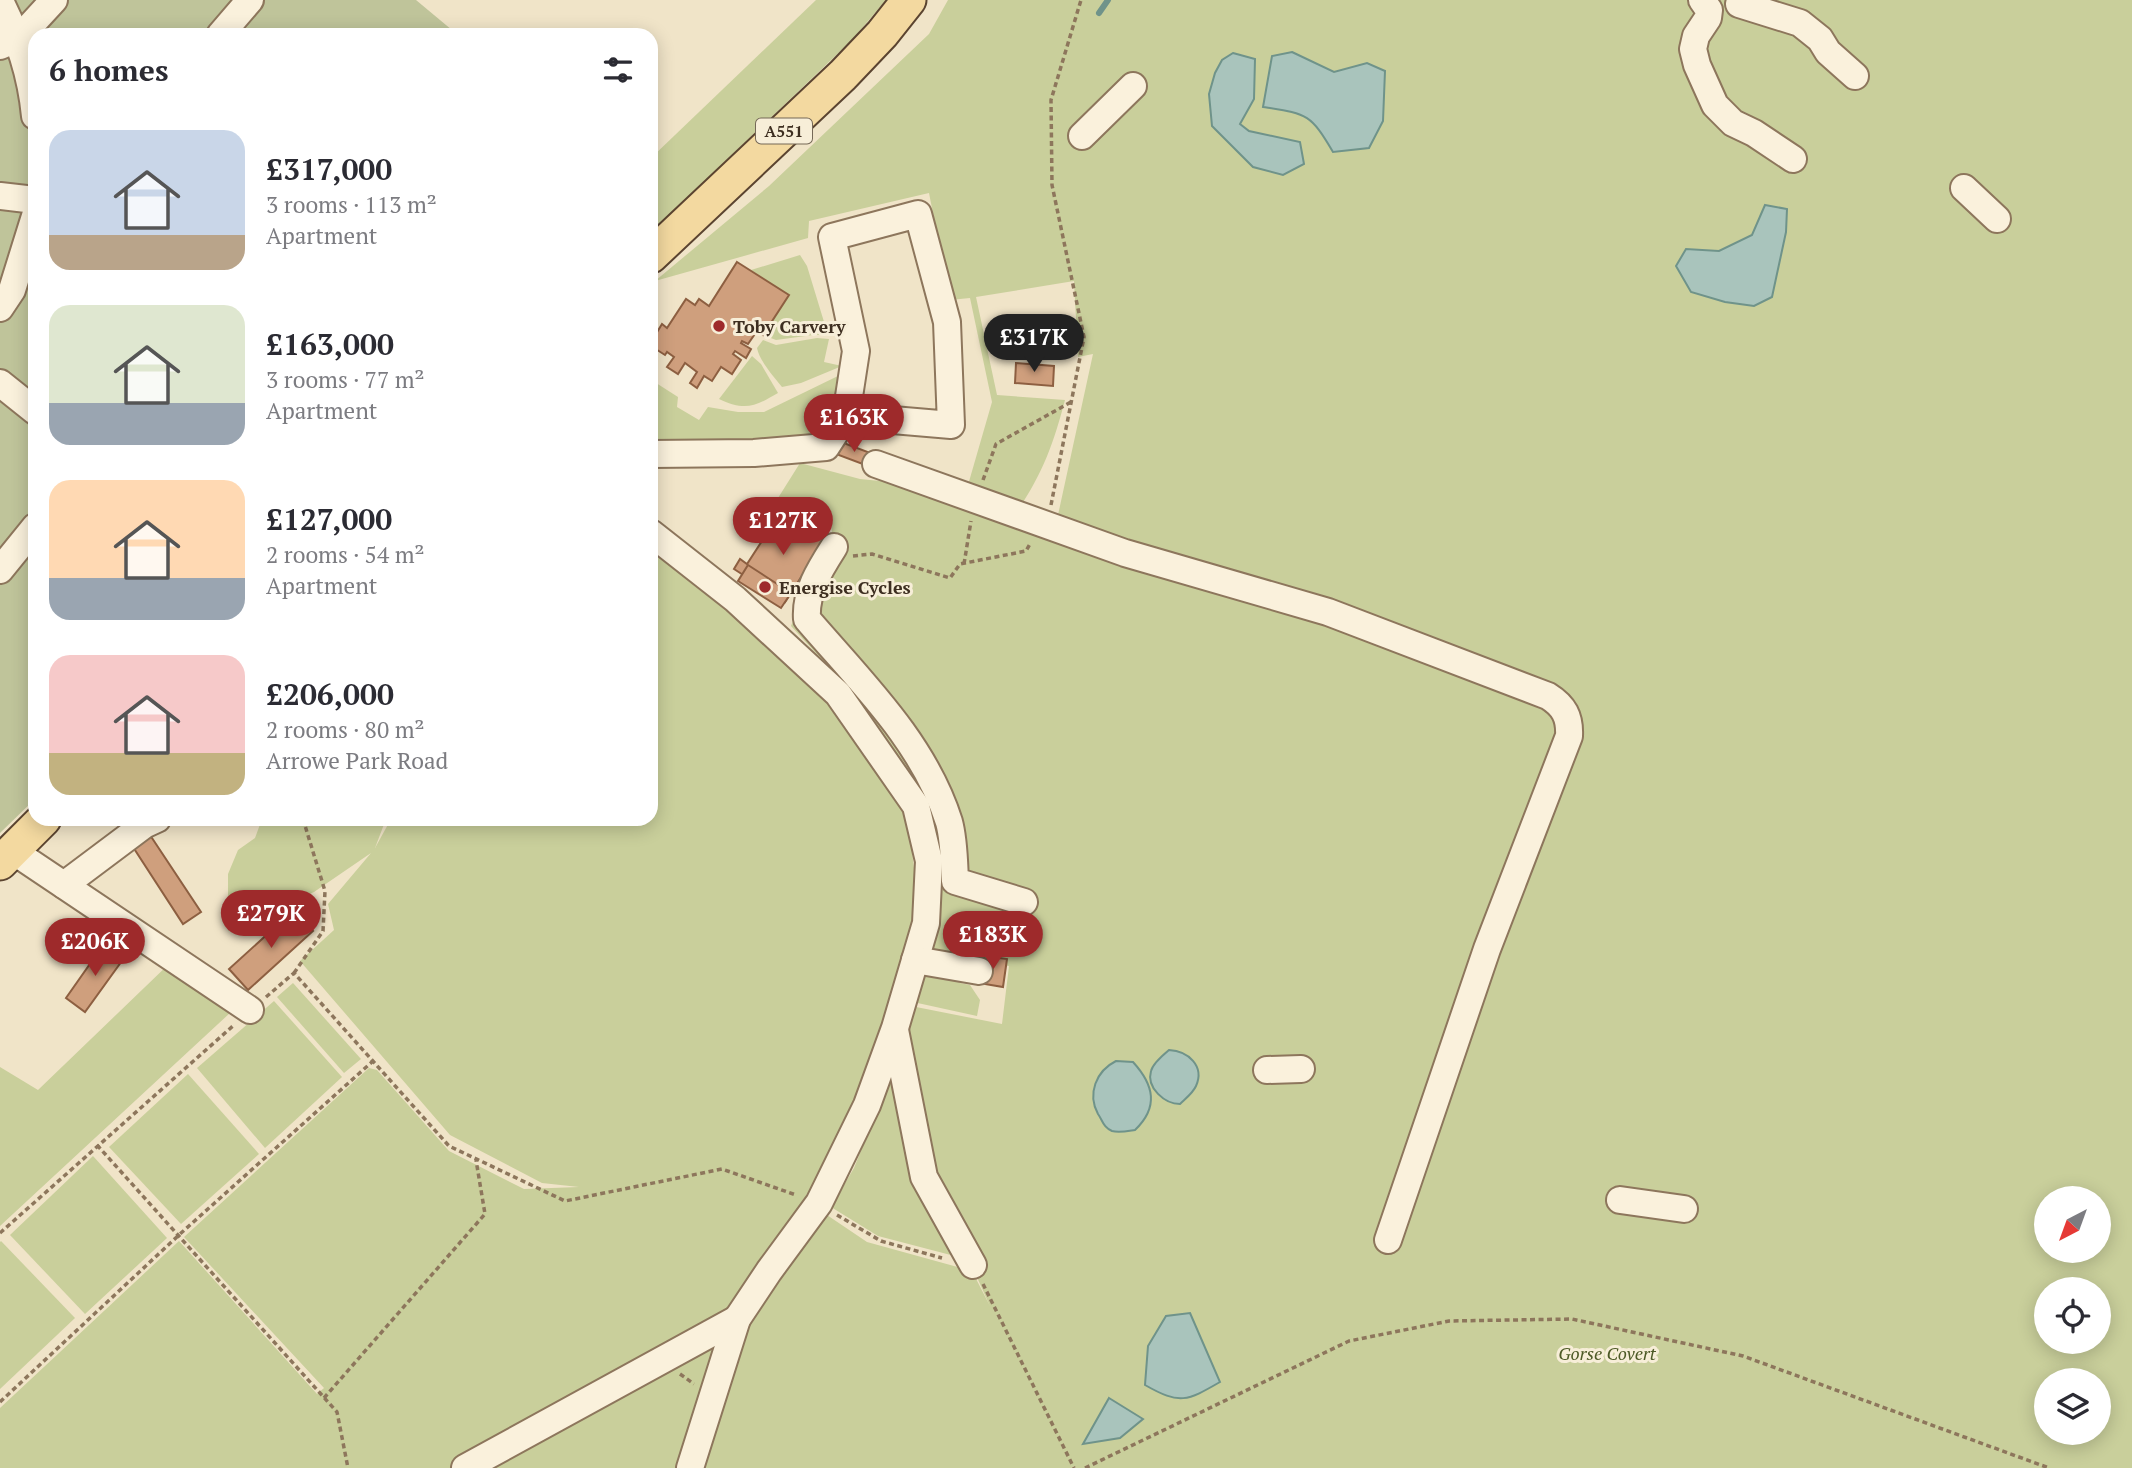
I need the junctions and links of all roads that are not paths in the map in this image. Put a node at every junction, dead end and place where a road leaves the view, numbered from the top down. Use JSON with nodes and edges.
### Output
{"nodes":[{"id":1,"x":54,"y":0,"type":"edge"},
{"id":2,"x":250,"y":0,"type":"edge"},
{"id":3,"x":909,"y":0,"type":"edge"},
{"id":4,"x":1702,"y":0,"type":"edge"},
{"id":5,"x":0,"y":1,"type":"edge"},
{"id":6,"x":1739,"y":4,"type":"dead end"},
{"id":7,"x":226,"y":28,"type":"edge"},
{"id":8,"x":9,"y":42,"type":"edge"},
{"id":9,"x":1855,"y":76,"type":"dead end"},
{"id":10,"x":28,"y":84,"type":"edge"},
{"id":11,"x":1133,"y":86,"type":"dead end"},
{"id":12,"x":1082,"y":135,"type":"dead end"},
{"id":13,"x":1793,"y":159,"type":"dead end"},
{"id":14,"x":1964,"y":187,"type":"dead end"},
{"id":15,"x":0,"y":195,"type":"edge"},
{"id":16,"x":28,"y":199,"type":"edge"},
{"id":17,"x":1997,"y":219,"type":"dead end"},
{"id":18,"x":28,"y":239,"type":"edge"},
{"id":19,"x":658,"y":249,"type":"edge"},
{"id":20,"x":28,"y":274,"type":"edge"},
{"id":21,"x":0,"y":310,"type":"edge"},
{"id":22,"x":0,"y":383,"type":"edge"},
{"id":23,"x":28,"y":405,"type":"edge"},
{"id":24,"x":846,"y":415,"type":"junction"},
{"id":25,"x":658,"y":454,"type":"edge"},
{"id":26,"x":876,"y":464,"type":"dead end"},
{"id":27,"x":28,"y":536,"type":"edge"},
{"id":28,"x":658,"y":538,"type":"edge"},
{"id":29,"x":831,"y":553,"type":"road end"},
{"id":30,"x":0,"y":570,"type":"edge"},
{"id":31,"x":37,"y":826,"type":"edge"},
{"id":32,"x":143,"y":826,"type":"edge"},
{"id":33,"x":6,"y":857,"type":"edge"},
{"id":34,"x":64,"y":885,"type":"junction"},
{"id":35,"x":1024,"y":902,"type":"dead end"},
{"id":36,"x":915,"y":960,"type":"junction"},
{"id":37,"x":979,"y":971,"type":"dead end"},
{"id":38,"x":250,"y":1010,"type":"road end"},
{"id":39,"x":895,"y":1028,"type":"junction"},
{"id":40,"x":1301,"y":1069,"type":"dead end"},
{"id":41,"x":1267,"y":1070,"type":"dead end"},
{"id":42,"x":1620,"y":1200,"type":"dead end"},
{"id":43,"x":1684,"y":1209,"type":"dead end"},
{"id":44,"x":1388,"y":1240,"type":"dead end"},
{"id":45,"x":973,"y":1265,"type":"road end"},
{"id":46,"x":737,"y":1319,"type":"junction"},
{"id":47,"x":466,"y":1468,"type":"edge"},
{"id":48,"x":690,"y":1468,"type":"edge"}],
"edges":[{"from":1,"to":8,"type":"lane"},
{"from":2,"to":7,"type":"lane"},
{"from":3,"to":19,"type":"main road","number":"A551"},
{"from":4,"to":13,"type":"lane"},
{"from":5,"to":8,"type":"lane"},
{"from":6,"to":9,"type":"lane"},
{"from":8,"to":10,"type":"lane"},
{"from":11,"to":12,"type":"lane"},
{"from":14,"to":17,"type":"lane"},
{"from":15,"to":16,"type":"lane"},
{"from":18,"to":21,"type":"lane"},
{"from":20,"to":21,"type":"lane"},
{"from":22,"to":23,"type":"lane"},
{"from":24,"to":24,"type":"lane"},
{"from":24,"to":25,"type":"lane"},
{"from":26,"to":44,"type":"lane"},
{"from":27,"to":30,"type":"lane"},
{"from":28,"to":36,"type":"lane"},
{"from":29,"to":35,"type":"lane"},
{"from":31,"to":33,"type":"main road"},
{"from":32,"to":34,"type":"lane"},
{"from":33,"to":34,"type":"lane"},
{"from":34,"to":38,"type":"lane"},
{"from":36,"to":37,"type":"lane"},
{"from":36,"to":39,"type":"lane"},
{"from":39,"to":45,"type":"lane"},
{"from":39,"to":46,"type":"lane"},
{"from":40,"to":41,"type":"lane"},
{"from":42,"to":43,"type":"lane"},
{"from":46,"to":47,"type":"lane"},
{"from":46,"to":48,"type":"lane"}]}
